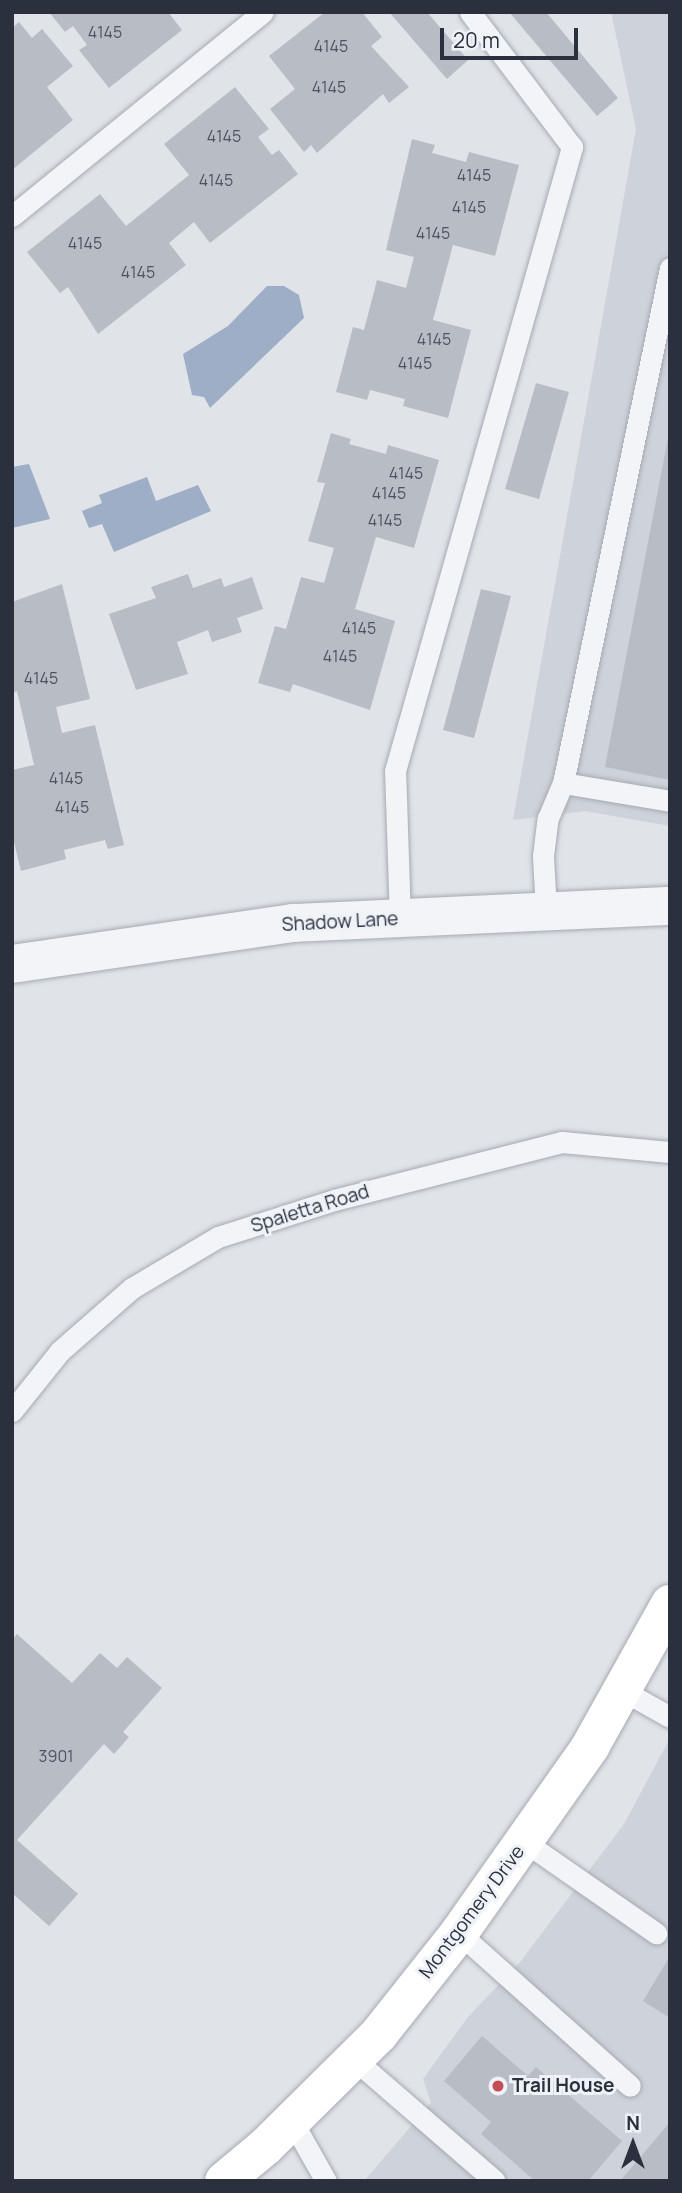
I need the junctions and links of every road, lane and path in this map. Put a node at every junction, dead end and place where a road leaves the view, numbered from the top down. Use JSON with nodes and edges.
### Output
{"nodes":[{"id":1,"x":263,"y":12,"type":"edge"},
{"id":2,"x":470,"y":12,"type":"edge"},
{"id":3,"x":12,"y":216,"type":"edge"},
{"id":4,"x":670,"y":268,"type":"edge"},
{"id":5,"x":563,"y":783,"type":"junction"},
{"id":6,"x":670,"y":801,"type":"edge"},
{"id":7,"x":670,"y":906,"type":"edge"},
{"id":8,"x":546,"y":910,"type":"junction"},
{"id":9,"x":400,"y":919,"type":"junction"},
{"id":10,"x":12,"y":964,"type":"edge"},
{"id":11,"x":670,"y":1152,"type":"edge"},
{"id":12,"x":12,"y":1411,"type":"edge"},
{"id":13,"x":669,"y":1607,"type":"edge"},
{"id":14,"x":622,"y":1690,"type":"junction"},
{"id":15,"x":670,"y":1717,"type":"edge"},
{"id":16,"x":525,"y":1842,"type":"junction"},
{"id":17,"x":459,"y":1933,"type":"junction"},
{"id":18,"x":656,"y":1933,"type":"dead end"},
{"id":19,"x":354,"y":2059,"type":"junction"},
{"id":20,"x":631,"y":2086,"type":"dead end"},
{"id":21,"x":292,"y":2121,"type":"junction"},
{"id":22,"x":224,"y":2181,"type":"edge"},
{"id":23,"x":326,"y":2181,"type":"edge"},
{"id":24,"x":495,"y":2181,"type":"edge"}],
"edges":[{"from":1,"to":3,"type":"lane"},
{"from":2,"to":9,"type":"lane"},
{"from":4,"to":5,"type":"lane"},
{"from":5,"to":6,"type":"lane"},
{"from":5,"to":8,"type":"lane"},
{"from":7,"to":8,"type":"street","name":"Shadow Lane"},
{"from":8,"to":9,"type":"street","name":"Shadow Lane"},
{"from":9,"to":10,"type":"street","name":"Shadow Lane"},
{"from":11,"to":12,"type":"lane","name":"Spaletta Road"},
{"from":13,"to":14,"type":"main road","name":"Montgomery Drive"},
{"from":14,"to":15,"type":"lane"},
{"from":14,"to":16,"type":"main road","name":"Montgomery Drive"},
{"from":16,"to":17,"type":"main road","name":"Montgomery Drive"},
{"from":16,"to":18,"type":"lane"},
{"from":17,"to":19,"type":"main road","name":"Montgomery Drive"},
{"from":17,"to":20,"type":"lane"},
{"from":19,"to":21,"type":"main road","name":"Montgomery Drive"},
{"from":19,"to":24,"type":"lane"},
{"from":21,"to":22,"type":"main road","name":"Montgomery Drive"},
{"from":21,"to":23,"type":"lane"}]}
